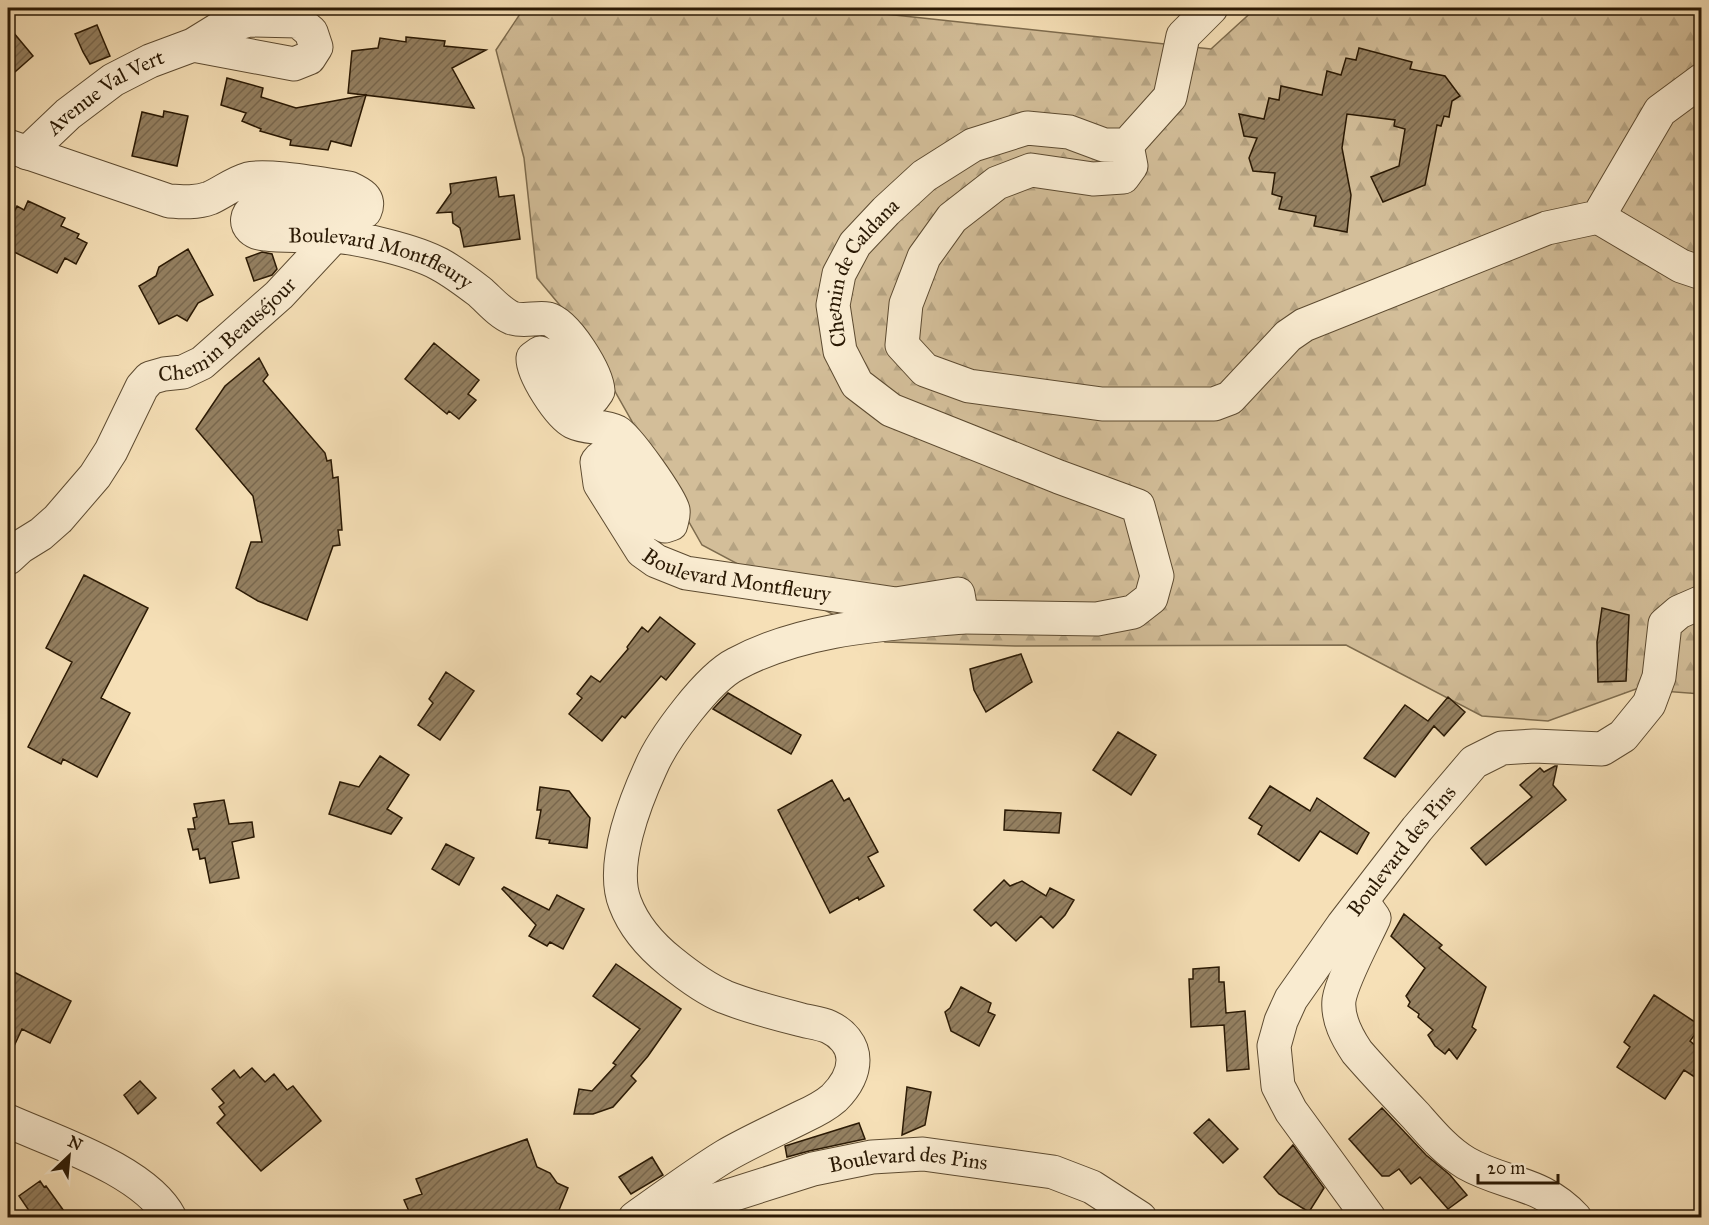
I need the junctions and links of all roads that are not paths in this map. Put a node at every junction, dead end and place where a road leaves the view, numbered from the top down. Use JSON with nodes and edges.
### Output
{"nodes":[{"id":1,"x":1211,"y":8,"type":"edge"},
{"id":2,"x":193,"y":45,"type":"dead end"},
{"id":3,"x":1701,"y":80,"type":"edge"},
{"id":4,"x":1127,"y":145,"type":"junction"},
{"id":5,"x":17,"y":149,"type":"edge"},
{"id":6,"x":1598,"y":217,"type":"junction"},
{"id":7,"x":334,"y":236,"type":"junction"},
{"id":8,"x":1701,"y":273,"type":"edge"},
{"id":9,"x":8,"y":558,"type":"edge"},
{"id":10,"x":1701,"y":602,"type":"edge"},
{"id":11,"x":962,"y":617,"type":"junction"},
{"id":12,"x":1362,"y":901,"type":"junction"},
{"id":13,"x":8,"y":1121,"type":"edge"},
{"id":14,"x":170,"y":1218,"type":"edge"},
{"id":15,"x":635,"y":1218,"type":"edge"},
{"id":16,"x":674,"y":1218,"type":"edge"},
{"id":17,"x":1140,"y":1218,"type":"edge"},
{"id":18,"x":1369,"y":1218,"type":"edge"},
{"id":19,"x":1575,"y":1218,"type":"edge"}],
"edges":[{"from":1,"to":4,"type":"street"},
{"from":2,"to":5,"type":"street","name":"Avenue Val Vert"},
{"from":3,"to":6,"type":"street"},
{"from":4,"to":6,"type":"street"},
{"from":4,"to":11,"type":"street","name":"Chemin de Caldana"},
{"from":5,"to":7,"type":"street","name":"Boulevard Montfleury"},
{"from":6,"to":8,"type":"street"},
{"from":7,"to":9,"type":"street","name":"Chemin Beauséjour"},
{"from":7,"to":11,"type":"street","name":"Boulevard Montfleury"},
{"from":10,"to":12,"type":"street","name":"Boulevard des Pins"},
{"from":11,"to":15,"type":"street","name":"Boulevard Montfleury"},
{"from":12,"to":18,"type":"street","name":"Boulevard des Pins"},
{"from":12,"to":19,"type":"street"},
{"from":13,"to":14,"type":"street"},
{"from":16,"to":17,"type":"street","name":"Boulevard des Pins"}]}
